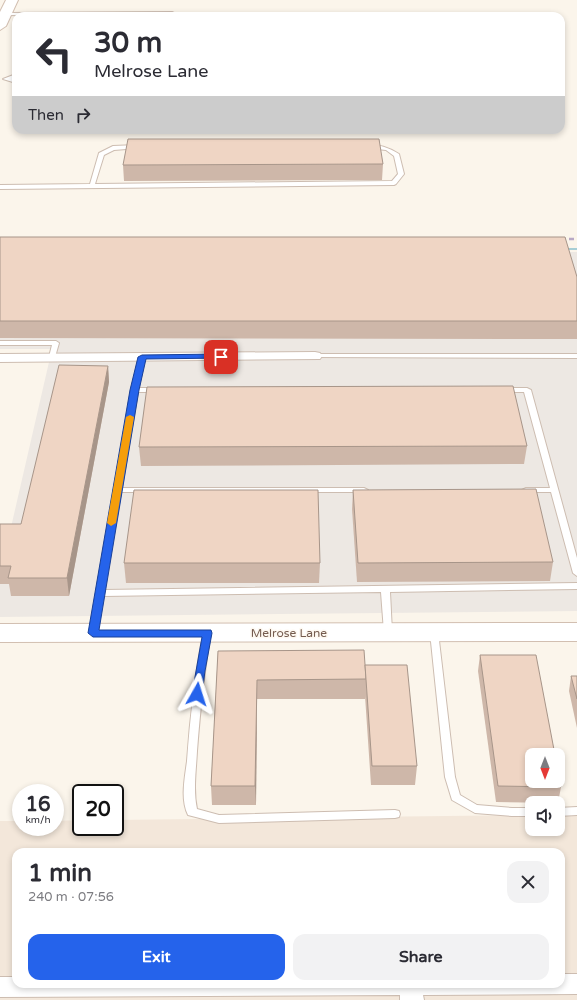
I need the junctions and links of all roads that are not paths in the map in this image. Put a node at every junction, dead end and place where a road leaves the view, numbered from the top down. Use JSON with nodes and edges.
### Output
{"nodes":[{"id":1,"x":12,"y":0,"type":"edge"},
{"id":2,"x":12,"y":18,"type":"edge"},
{"id":3,"x":2,"y":19,"type":"edge"},
{"id":4,"x":367,"y":146,"type":"edge"},
{"id":5,"x":144,"y":147,"type":"edge"},
{"id":6,"x":92,"y":186,"type":"junction"},
{"id":7,"x":0,"y":187,"type":"edge"},
{"id":8,"x":0,"y":343,"type":"edge"},
{"id":9,"x":315,"y":356,"type":"joint"},
{"id":10,"x":577,"y":356,"type":"edge"},
{"id":11,"x":52,"y":357,"type":"junction"},
{"id":12,"x":142,"y":357,"type":"junction"},
{"id":13,"x":0,"y":358,"type":"edge"},
{"id":14,"x":134,"y":390,"type":"junction"},
{"id":15,"x":166,"y":390,"type":"edge"},
{"id":16,"x":496,"y":390,"type":"edge"},
{"id":17,"x":117,"y":490,"type":"junction"},
{"id":18,"x":372,"y":490,"type":"edge"},
{"id":19,"x":515,"y":490,"type":"edge"},
{"id":20,"x":555,"y":490,"type":"junction"},
{"id":21,"x":577,"y":573,"type":"edge"},
{"id":22,"x":577,"y":586,"type":"edge"},
{"id":23,"x":385,"y":589,"type":"junction"},
{"id":24,"x":99,"y":593,"type":"junction"},
{"id":25,"x":388,"y":632,"type":"junction"},
{"id":26,"x":434,"y":632,"type":"junction"},
{"id":27,"x":577,"y":632,"type":"edge"},
{"id":28,"x":0,"y":633,"type":"edge"},
{"id":29,"x":93,"y":633,"type":"junction"},
{"id":30,"x":207,"y":633,"type":"junction"},
{"id":31,"x":577,"y":811,"type":"edge"},
{"id":32,"x":525,"y":812,"type":"edge"},
{"id":33,"x":565,"y":812,"type":"edge"},
{"id":34,"x":395,"y":814,"type":"dead end"},
{"id":35,"x":577,"y":984,"type":"edge"},
{"id":36,"x":565,"y":985,"type":"edge"},
{"id":37,"x":0,"y":987,"type":"edge"},
{"id":38,"x":494,"y":988,"type":"edge"},
{"id":39,"x":412,"y":992,"type":"edge"},
{"id":40,"x":38,"y":993,"type":"edge"}],
"edges":[{"from":1,"to":3,"type":"street"},
{"from":2,"to":3,"type":"lane"},
{"from":4,"to":6,"type":"lane"},
{"from":5,"to":6,"type":"lane"},
{"from":6,"to":7,"type":"lane"},
{"from":8,"to":11,"type":"lane"},
{"from":9,"to":10,"type":"lane"},
{"from":9,"to":12,"type":"street"},
{"from":11,"to":12,"type":"street"},
{"from":11,"to":13,"type":"street"},
{"from":12,"to":14,"type":"lane"},
{"from":14,"to":15,"type":"lane"},
{"from":14,"to":17,"type":"lane"},
{"from":16,"to":20,"type":"lane"},
{"from":17,"to":18,"type":"lane"},
{"from":17,"to":24,"type":"lane"},
{"from":19,"to":20,"type":"lane"},
{"from":20,"to":21,"type":"lane"},
{"from":22,"to":23,"type":"lane"},
{"from":23,"to":24,"type":"lane"},
{"from":23,"to":25,"type":"lane"},
{"from":24,"to":29,"type":"lane"},
{"from":25,"to":26,"type":"street","name":"Melrose Lane"},
{"from":25,"to":30,"type":"street","name":"Melrose Lane"},
{"from":26,"to":27,"type":"street","name":"Melrose Lane"},
{"from":26,"to":32,"type":"lane"},
{"from":28,"to":29,"type":"street","name":"Melrose Lane"},
{"from":29,"to":30,"type":"street","name":"Melrose Lane"},
{"from":30,"to":34,"type":"lane"},
{"from":31,"to":33,"type":"lane"},
{"from":35,"to":36,"type":"street"},
{"from":37,"to":40,"type":"street"},
{"from":38,"to":39,"type":"street"},
{"from":39,"to":40,"type":"street"}]}
